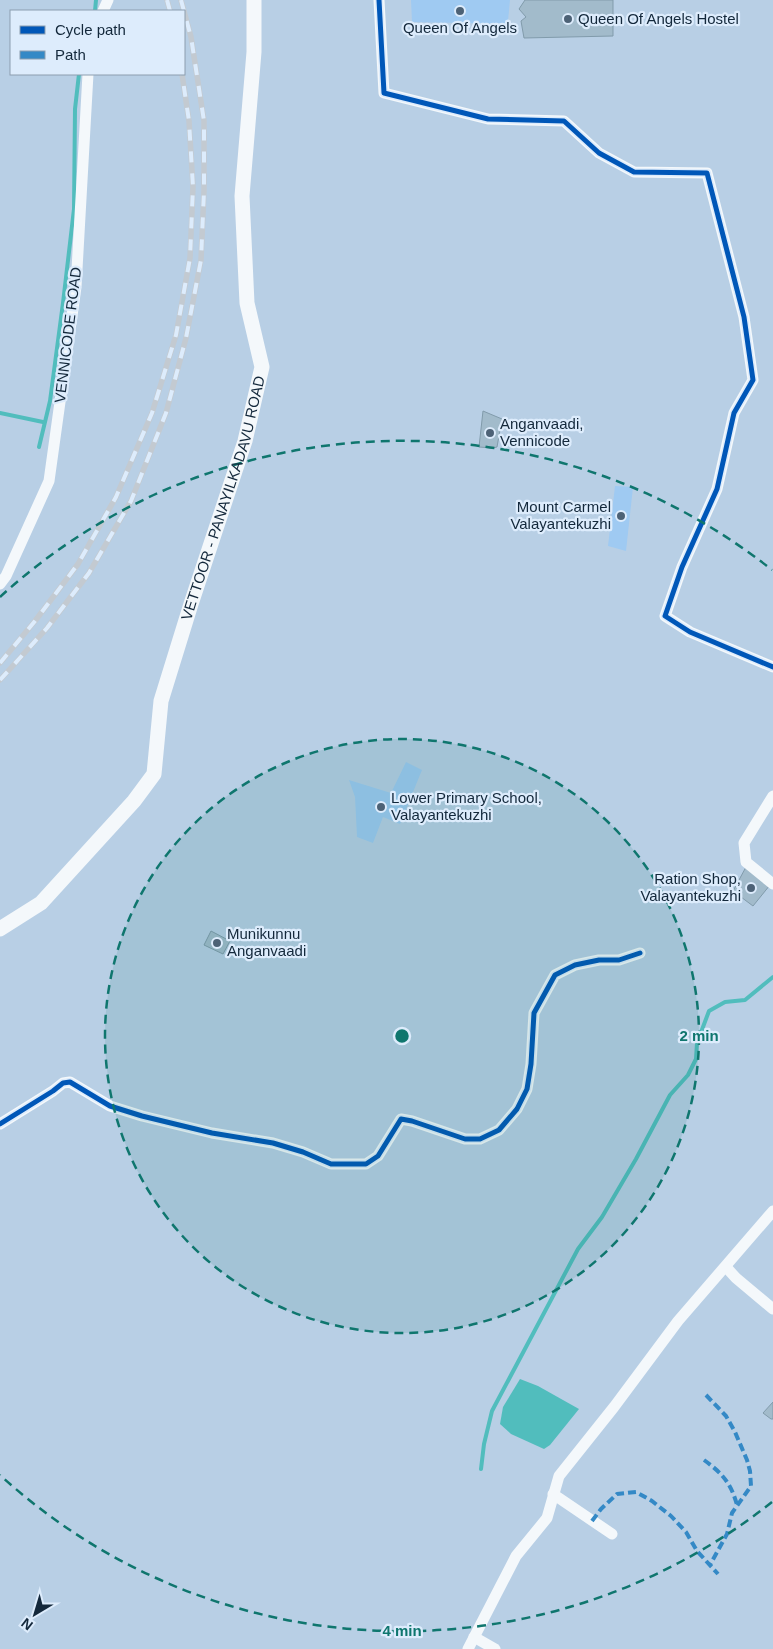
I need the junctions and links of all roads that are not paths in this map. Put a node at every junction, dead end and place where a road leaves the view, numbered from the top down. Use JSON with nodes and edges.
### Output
{"nodes":[{"id":1,"x":254,"y":0,"type":"edge"},
{"id":2,"x":379,"y":0,"type":"edge"},
{"id":3,"x":88,"y":75,"type":"edge"},
{"id":4,"x":0,"y":584,"type":"edge"},
{"id":5,"x":773,"y":667,"type":"edge"},
{"id":6,"x":773,"y":796,"type":"edge"},
{"id":7,"x":773,"y":884,"type":"edge"},
{"id":8,"x":0,"y":929,"type":"edge"},
{"id":9,"x":640,"y":953,"type":"dead end"},
{"id":10,"x":0,"y":1124,"type":"edge"},
{"id":11,"x":773,"y":1211,"type":"edge"},
{"id":12,"x":726,"y":1267,"type":"junction"},
{"id":13,"x":773,"y":1309,"type":"edge"},
{"id":14,"x":553,"y":1494,"type":"junction"},
{"id":15,"x":612,"y":1534,"type":"dead end"},
{"id":16,"x":474,"y":1637,"type":"junction"},
{"id":17,"x":468,"y":1649,"type":"edge"},
{"id":18,"x":495,"y":1649,"type":"edge"}],
"edges":[{"from":1,"to":8,"type":"main road","name":"VETTOOR - PANAYILKADAVU ROAD"},
{"from":2,"to":5,"type":"street"},
{"from":3,"to":4,"type":"street","name":"VENNICODE ROAD"},
{"from":6,"to":7,"type":"street"},
{"from":9,"to":10,"type":"street"},
{"from":11,"to":12,"type":"street"},
{"from":12,"to":13,"type":"street"},
{"from":12,"to":14,"type":"street"},
{"from":14,"to":15,"type":"street"},
{"from":14,"to":16,"type":"street"},
{"from":16,"to":17,"type":"street"},
{"from":16,"to":18,"type":"street"}]}
